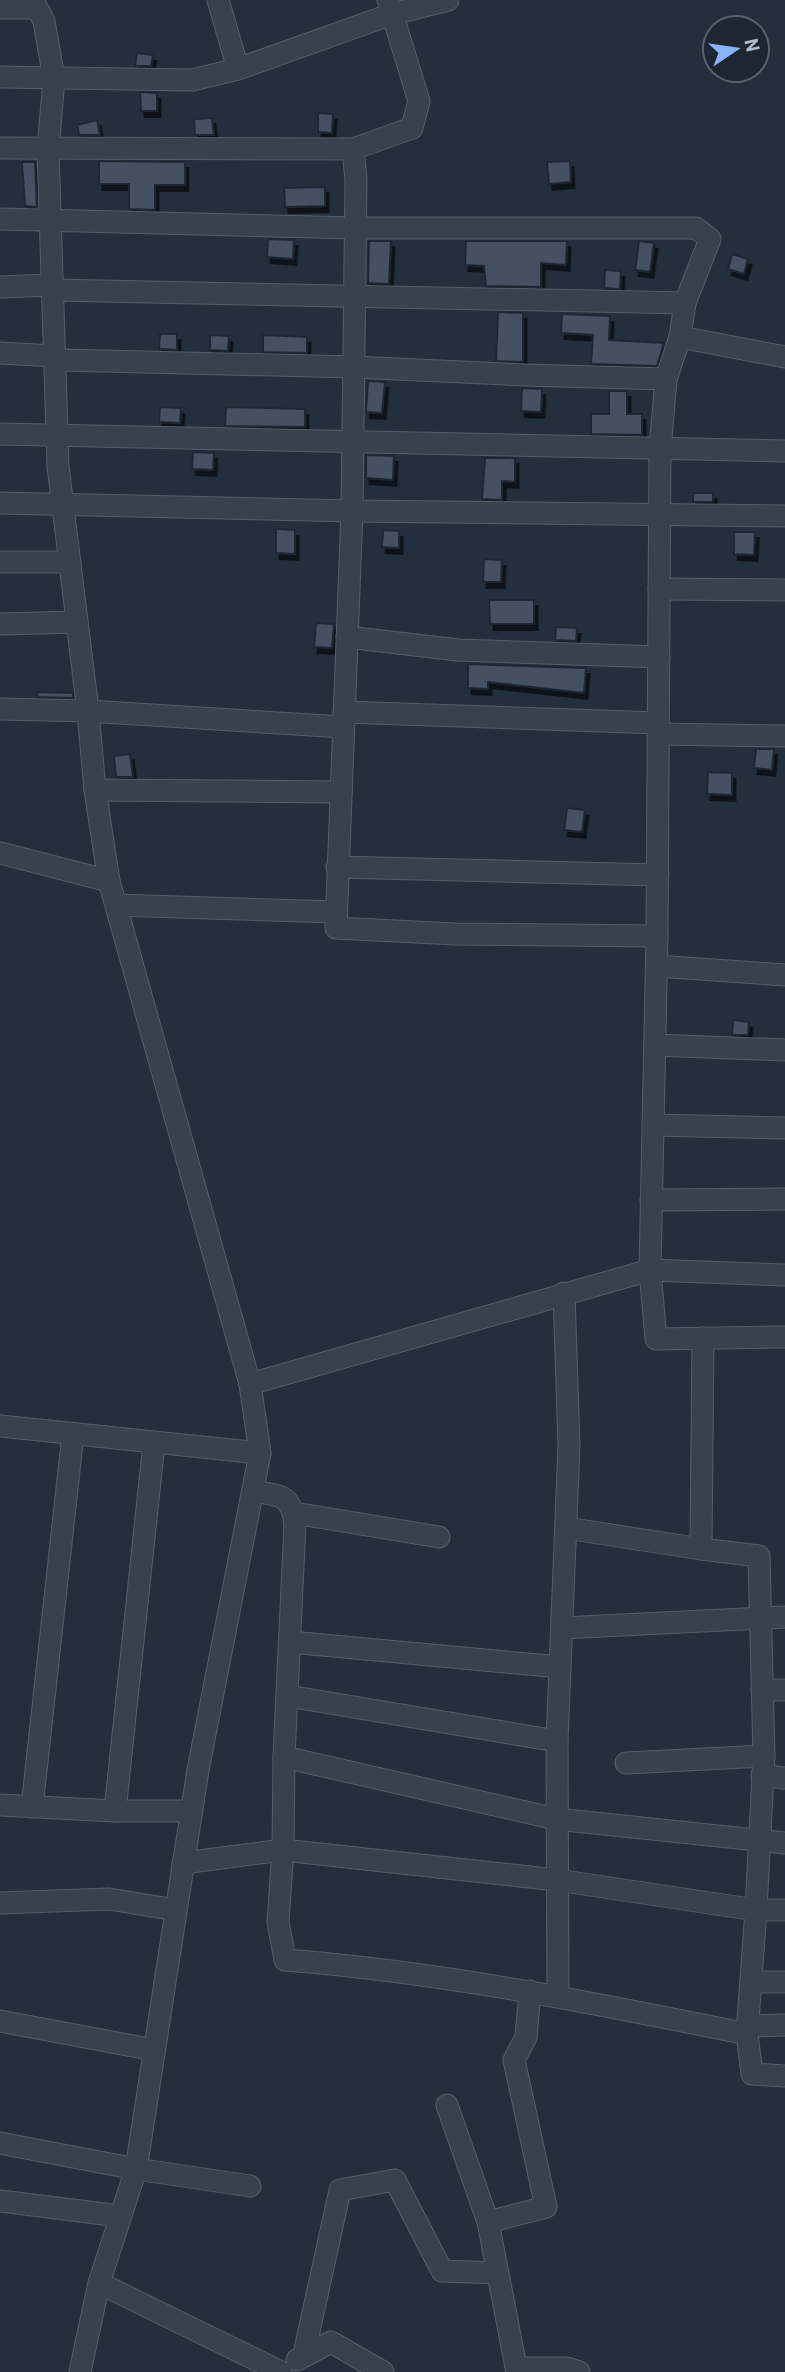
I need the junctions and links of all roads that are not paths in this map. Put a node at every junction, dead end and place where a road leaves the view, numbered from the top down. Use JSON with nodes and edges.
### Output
{"nodes":[{"id":1,"x":218,"y":0,"type":"edge"},
{"id":2,"x":448,"y":0,"type":"edge"},
{"id":3,"x":34,"y":4,"type":"edge"},
{"id":4,"x":390,"y":7,"type":"edge"},
{"id":5,"x":0,"y":8,"type":"edge"},
{"id":6,"x":238,"y":69,"type":"junction"},
{"id":7,"x":0,"y":77,"type":"edge"},
{"id":8,"x":54,"y":79,"type":"junction"},
{"id":9,"x":0,"y":148,"type":"edge"},
{"id":10,"x":48,"y":149,"type":"junction"},
{"id":11,"x":353,"y":149,"type":"junction"},
{"id":12,"x":0,"y":219,"type":"edge"},
{"id":13,"x":51,"y":220,"type":"junction"},
{"id":14,"x":355,"y":228,"type":"junction"},
{"id":15,"x":0,"y":287,"type":"edge"},
{"id":16,"x":52,"y":288,"type":"junction"},
{"id":17,"x":355,"y":295,"type":"junction"},
{"id":18,"x":685,"y":303,"type":"junction"},
{"id":19,"x":680,"y":337,"type":"junction"},
{"id":20,"x":0,"y":353,"type":"edge"},
{"id":21,"x":55,"y":356,"type":"junction"},
{"id":22,"x":785,"y":357,"type":"edge"},
{"id":23,"x":354,"y":367,"type":"junction"},
{"id":24,"x":666,"y":379,"type":"junction"},
{"id":25,"x":0,"y":434,"type":"edge"},
{"id":26,"x":57,"y":436,"type":"junction"},
{"id":27,"x":353,"y":440,"type":"junction"},
{"id":28,"x":660,"y":450,"type":"junction"},
{"id":29,"x":785,"y":451,"type":"edge"},
{"id":30,"x":0,"y":503,"type":"edge"},
{"id":31,"x":63,"y":505,"type":"junction"},
{"id":32,"x":352,"y":510,"type":"junction"},
{"id":33,"x":659,"y":514,"type":"junction"},
{"id":34,"x":785,"y":516,"type":"edge"},
{"id":35,"x":0,"y":562,"type":"edge"},
{"id":36,"x":70,"y":562,"type":"junction"},
{"id":37,"x":659,"y":589,"type":"junction"},
{"id":38,"x":785,"y":590,"type":"edge"},
{"id":39,"x":77,"y":622,"type":"junction"},
{"id":40,"x":0,"y":624,"type":"edge"},
{"id":41,"x":347,"y":637,"type":"junction"},
{"id":42,"x":659,"y":657,"type":"junction"},
{"id":43,"x":0,"y":709,"type":"edge"},
{"id":44,"x":88,"y":711,"type":"junction"},
{"id":45,"x":344,"y":720,"type":"junction"},
{"id":46,"x":658,"y":728,"type":"junction"},
{"id":47,"x":785,"y":736,"type":"edge"},
{"id":48,"x":95,"y":790,"type":"junction"},
{"id":49,"x":341,"y":792,"type":"junction"},
{"id":50,"x":0,"y":853,"type":"edge"},
{"id":51,"x":337,"y":867,"type":"junction"},
{"id":52,"x":658,"y":875,"type":"junction"},
{"id":53,"x":109,"y":881,"type":"junction"},
{"id":54,"x":116,"y":905,"type":"junction"},
{"id":55,"x":335,"y":912,"type":"junction"},
{"id":56,"x":657,"y":936,"type":"junction"},
{"id":57,"x":657,"y":966,"type":"junction"},
{"id":58,"x":785,"y":975,"type":"edge"},
{"id":59,"x":655,"y":1045,"type":"junction"},
{"id":60,"x":785,"y":1049,"type":"edge"},
{"id":61,"x":653,"y":1125,"type":"junction"},
{"id":62,"x":785,"y":1128,"type":"edge"},
{"id":63,"x":785,"y":1199,"type":"edge"},
{"id":64,"x":651,"y":1200,"type":"junction"},
{"id":65,"x":650,"y":1270,"type":"junction"},
{"id":66,"x":785,"y":1275,"type":"edge"},
{"id":67,"x":564,"y":1293,"type":"junction"},
{"id":68,"x":785,"y":1337,"type":"edge"},
{"id":69,"x":703,"y":1338,"type":"junction"},
{"id":70,"x":250,"y":1384,"type":"junction"},
{"id":71,"x":0,"y":1426,"type":"edge"},
{"id":72,"x":73,"y":1434,"type":"junction"},
{"id":73,"x":154,"y":1443,"type":"junction"},
{"id":74,"x":260,"y":1453,"type":"junction"},
{"id":75,"x":253,"y":1491,"type":"junction"},
{"id":76,"x":293,"y":1513,"type":"junction"},
{"id":77,"x":566,"y":1528,"type":"junction"},
{"id":78,"x":439,"y":1537,"type":"dead end"},
{"id":79,"x":701,"y":1549,"type":"junction"},
{"id":80,"x":760,"y":1617,"type":"junction"},
{"id":81,"x":785,"y":1617,"type":"edge"},
{"id":82,"x":562,"y":1628,"type":"junction"},
{"id":83,"x":290,"y":1642,"type":"junction"},
{"id":84,"x":560,"y":1667,"type":"junction"},
{"id":85,"x":785,"y":1689,"type":"edge"},
{"id":86,"x":762,"y":1690,"type":"junction"},
{"id":87,"x":288,"y":1696,"type":"junction"},
{"id":88,"x":557,"y":1741,"type":"junction"},
{"id":89,"x":284,"y":1757,"type":"junction"},
{"id":90,"x":626,"y":1763,"type":"dead end"},
{"id":91,"x":763,"y":1765,"type":"junction"},
{"id":92,"x":785,"y":1778,"type":"edge"},
{"id":93,"x":0,"y":1805,"type":"edge"},
{"id":94,"x":32,"y":1807,"type":"junction"},
{"id":95,"x":115,"y":1811,"type":"junction"},
{"id":96,"x":191,"y":1811,"type":"junction"},
{"id":97,"x":556,"y":1819,"type":"junction"},
{"id":98,"x":759,"y":1841,"type":"junction"},
{"id":99,"x":785,"y":1843,"type":"edge"},
{"id":100,"x":283,"y":1850,"type":"junction"},
{"id":101,"x":183,"y":1863,"type":"junction"},
{"id":102,"x":557,"y":1881,"type":"junction"},
{"id":103,"x":0,"y":1903,"type":"edge"},
{"id":104,"x":176,"y":1910,"type":"junction"},
{"id":105,"x":756,"y":1910,"type":"junction"},
{"id":106,"x":785,"y":1910,"type":"edge"},
{"id":107,"x":751,"y":1982,"type":"junction"},
{"id":108,"x":785,"y":1982,"type":"edge"},
{"id":109,"x":530,"y":1991,"type":"junction"},
{"id":110,"x":558,"y":1996,"type":"junction"},
{"id":111,"x":0,"y":2021,"type":"edge"},
{"id":112,"x":785,"y":2025,"type":"edge"},
{"id":113,"x":747,"y":2030,"type":"junction"},
{"id":114,"x":155,"y":2050,"type":"junction"},
{"id":115,"x":785,"y":2076,"type":"edge"},
{"id":116,"x":447,"y":2105,"type":"dead end"},
{"id":117,"x":0,"y":2143,"type":"edge"},
{"id":118,"x":136,"y":2169,"type":"junction"},
{"id":119,"x":250,"y":2186,"type":"dead end"},
{"id":120,"x":0,"y":2201,"type":"edge"},
{"id":121,"x":120,"y":2216,"type":"junction"},
{"id":122,"x":488,"y":2222,"type":"junction"},
{"id":123,"x":498,"y":2273,"type":"junction"},
{"id":124,"x":99,"y":2283,"type":"junction"},
{"id":125,"x":304,"y":2354,"type":"junction"},
{"id":126,"x":517,"y":2370,"type":"edge"},
{"id":127,"x":281,"y":2371,"type":"edge"},
{"id":128,"x":80,"y":2372,"type":"edge"},
{"id":129,"x":383,"y":2372,"type":"edge"},
{"id":130,"x":579,"y":2372,"type":"edge"}],
"edges":[{"from":1,"to":6,"type":"street"},
{"from":2,"to":4,"type":"street"},
{"from":3,"to":5,"type":"street"},
{"from":3,"to":8,"type":"street"},
{"from":4,"to":6,"type":"street"},
{"from":4,"to":11,"type":"street"},
{"from":6,"to":8,"type":"street"},
{"from":7,"to":8,"type":"street"},
{"from":8,"to":10,"type":"street"},
{"from":9,"to":10,"type":"street"},
{"from":10,"to":11,"type":"street"},
{"from":10,"to":13,"type":"street"},
{"from":11,"to":14,"type":"street"},
{"from":12,"to":13,"type":"street"},
{"from":13,"to":14,"type":"street"},
{"from":13,"to":16,"type":"street"},
{"from":14,"to":17,"type":"street"},
{"from":14,"to":18,"type":"street"},
{"from":15,"to":16,"type":"street"},
{"from":16,"to":17,"type":"street"},
{"from":16,"to":21,"type":"street"},
{"from":17,"to":18,"type":"street"},
{"from":17,"to":23,"type":"street"},
{"from":18,"to":19,"type":"street"},
{"from":19,"to":22,"type":"street"},
{"from":19,"to":24,"type":"street"},
{"from":20,"to":21,"type":"street"},
{"from":21,"to":23,"type":"street"},
{"from":21,"to":26,"type":"street"},
{"from":23,"to":24,"type":"street"},
{"from":23,"to":27,"type":"street"},
{"from":24,"to":28,"type":"street"},
{"from":25,"to":26,"type":"street"},
{"from":26,"to":27,"type":"street"},
{"from":26,"to":31,"type":"street"},
{"from":27,"to":28,"type":"street"},
{"from":27,"to":32,"type":"street"},
{"from":28,"to":29,"type":"street"},
{"from":28,"to":33,"type":"street"},
{"from":30,"to":31,"type":"street"},
{"from":31,"to":32,"type":"street"},
{"from":31,"to":36,"type":"street"},
{"from":32,"to":33,"type":"street"},
{"from":32,"to":41,"type":"street"},
{"from":33,"to":34,"type":"street"},
{"from":33,"to":37,"type":"street"},
{"from":35,"to":36,"type":"street"},
{"from":36,"to":39,"type":"street"},
{"from":37,"to":38,"type":"street"},
{"from":37,"to":42,"type":"street"},
{"from":39,"to":40,"type":"street"},
{"from":39,"to":44,"type":"street"},
{"from":41,"to":42,"type":"street"},
{"from":41,"to":45,"type":"street"},
{"from":42,"to":46,"type":"street"},
{"from":43,"to":44,"type":"street"},
{"from":44,"to":45,"type":"street"},
{"from":44,"to":48,"type":"street"},
{"from":45,"to":46,"type":"street"},
{"from":45,"to":49,"type":"street"},
{"from":46,"to":47,"type":"street"},
{"from":46,"to":52,"type":"street"},
{"from":48,"to":49,"type":"street"},
{"from":48,"to":53,"type":"street"},
{"from":49,"to":51,"type":"street"},
{"from":50,"to":53,"type":"street"},
{"from":51,"to":52,"type":"street"},
{"from":51,"to":55,"type":"street"},
{"from":52,"to":56,"type":"street"},
{"from":53,"to":54,"type":"street"},
{"from":54,"to":55,"type":"street"},
{"from":54,"to":70,"type":"street"},
{"from":55,"to":56,"type":"street"},
{"from":56,"to":57,"type":"street"},
{"from":57,"to":58,"type":"street"},
{"from":57,"to":59,"type":"street"},
{"from":59,"to":60,"type":"street"},
{"from":59,"to":61,"type":"street"},
{"from":61,"to":62,"type":"street"},
{"from":61,"to":64,"type":"street"},
{"from":63,"to":64,"type":"street"},
{"from":64,"to":65,"type":"street"},
{"from":65,"to":66,"type":"street"},
{"from":65,"to":67,"type":"street"},
{"from":65,"to":69,"type":"street"},
{"from":67,"to":70,"type":"street"},
{"from":67,"to":77,"type":"street"},
{"from":68,"to":69,"type":"street"},
{"from":69,"to":79,"type":"street"},
{"from":70,"to":74,"type":"street"},
{"from":71,"to":72,"type":"street"},
{"from":72,"to":73,"type":"street"},
{"from":72,"to":94,"type":"street"},
{"from":73,"to":74,"type":"street"},
{"from":73,"to":95,"type":"street"},
{"from":74,"to":75,"type":"street"},
{"from":75,"to":76,"type":"street"},
{"from":75,"to":96,"type":"street"},
{"from":76,"to":78,"type":"street"},
{"from":76,"to":83,"type":"street"},
{"from":77,"to":79,"type":"street"},
{"from":77,"to":82,"type":"street"},
{"from":79,"to":80,"type":"street"},
{"from":80,"to":81,"type":"street"},
{"from":80,"to":82,"type":"street"},
{"from":80,"to":86,"type":"street"},
{"from":82,"to":84,"type":"street"},
{"from":83,"to":84,"type":"street"},
{"from":83,"to":87,"type":"street"},
{"from":84,"to":88,"type":"street"},
{"from":85,"to":86,"type":"street"},
{"from":86,"to":91,"type":"street"},
{"from":87,"to":88,"type":"street"},
{"from":87,"to":89,"type":"street"},
{"from":88,"to":97,"type":"street"},
{"from":89,"to":97,"type":"street"},
{"from":89,"to":100,"type":"street"},
{"from":90,"to":91,"type":"street"},
{"from":91,"to":92,"type":"street"},
{"from":91,"to":98,"type":"street"},
{"from":93,"to":94,"type":"street"},
{"from":94,"to":95,"type":"street"},
{"from":95,"to":96,"type":"street"},
{"from":96,"to":101,"type":"street"},
{"from":97,"to":98,"type":"street"},
{"from":97,"to":102,"type":"street"},
{"from":98,"to":99,"type":"street"},
{"from":98,"to":105,"type":"street"},
{"from":100,"to":101,"type":"street"},
{"from":100,"to":102,"type":"street"},
{"from":100,"to":109,"type":"street"},
{"from":101,"to":104,"type":"street"},
{"from":102,"to":105,"type":"street"},
{"from":102,"to":110,"type":"street"},
{"from":103,"to":104,"type":"street"},
{"from":104,"to":114,"type":"street"},
{"from":105,"to":106,"type":"street"},
{"from":105,"to":107,"type":"street"},
{"from":107,"to":108,"type":"street"},
{"from":107,"to":113,"type":"street"},
{"from":109,"to":110,"type":"street"},
{"from":109,"to":122,"type":"street"},
{"from":110,"to":113,"type":"street"},
{"from":111,"to":114,"type":"street"},
{"from":112,"to":113,"type":"street"},
{"from":113,"to":115,"type":"street"},
{"from":114,"to":118,"type":"street"},
{"from":116,"to":122,"type":"street"},
{"from":117,"to":118,"type":"street"},
{"from":118,"to":119,"type":"street"},
{"from":118,"to":121,"type":"street"},
{"from":120,"to":121,"type":"street"},
{"from":121,"to":124,"type":"street"},
{"from":122,"to":123,"type":"street"},
{"from":123,"to":125,"type":"street"},
{"from":123,"to":126,"type":"street"},
{"from":124,"to":127,"type":"street"},
{"from":124,"to":128,"type":"street"},
{"from":125,"to":127,"type":"street"},
{"from":125,"to":129,"type":"street"},
{"from":126,"to":130,"type":"street"}]}
